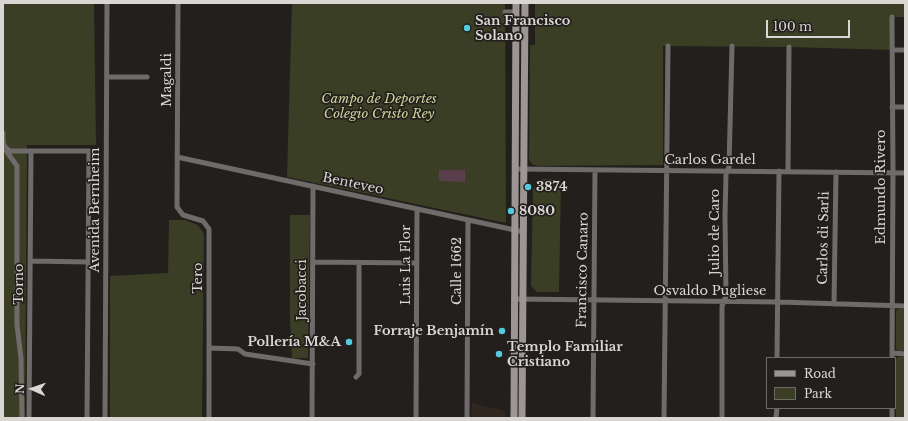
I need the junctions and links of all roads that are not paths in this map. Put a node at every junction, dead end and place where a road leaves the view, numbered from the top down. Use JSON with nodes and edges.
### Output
{"nodes":[{"id":1,"x":107,"y":3,"type":"edge"},
{"id":2,"x":178,"y":3,"type":"edge"},
{"id":3,"x":516,"y":3,"type":"edge"},
{"id":4,"x":525,"y":3,"type":"edge"},
{"id":5,"x":505,"y":12,"type":"dead end"},
{"id":6,"x":516,"y":12,"type":"junction"},
{"id":7,"x":892,"y":16,"type":"dead end"},
{"id":8,"x":668,"y":46,"type":"dead end"},
{"id":9,"x":732,"y":46,"type":"dead end"},
{"id":10,"x":789,"y":47,"type":"dead end"},
{"id":11,"x":893,"y":50,"type":"junction"},
{"id":12,"x":905,"y":50,"type":"edge"},
{"id":13,"x":106,"y":77,"type":"junction"},
{"id":14,"x":147,"y":77,"type":"dead end"},
{"id":15,"x":892,"y":107,"type":"junction"},
{"id":16,"x":905,"y":107,"type":"edge"},
{"id":17,"x":3,"y":133,"type":"edge"},
{"id":18,"x":6,"y":149,"type":"junction"},
{"id":19,"x":31,"y":151,"type":"junction"},
{"id":20,"x":177,"y":157,"type":"junction"},
{"id":21,"x":515,"y":169,"type":"junction"},
{"id":22,"x":524,"y":169,"type":"junction"},
{"id":23,"x":595,"y":170,"type":"junction"},
{"id":24,"x":667,"y":170,"type":"junction"},
{"id":25,"x":727,"y":171,"type":"junction"},
{"id":26,"x":779,"y":172,"type":"junction"},
{"id":27,"x":788,"y":172,"type":"junction"},
{"id":28,"x":836,"y":172,"type":"junction"},
{"id":29,"x":893,"y":172,"type":"junction"},
{"id":30,"x":905,"y":173,"type":"edge"},
{"id":31,"x":313,"y":186,"type":"junction"},
{"id":32,"x":417,"y":209,"type":"junction"},
{"id":33,"x":468,"y":220,"type":"junction"},
{"id":34,"x":515,"y":230,"type":"junction"},
{"id":35,"x":524,"y":232,"type":"junction"},
{"id":36,"x":30,"y":261,"type":"junction"},
{"id":37,"x":88,"y":262,"type":"junction"},
{"id":38,"x":313,"y":262,"type":"junction"},
{"id":39,"x":359,"y":263,"type":"junction"},
{"id":40,"x":417,"y":263,"type":"junction"},
{"id":41,"x":514,"y":299,"type":"junction"},
{"id":42,"x":523,"y":300,"type":"junction"},
{"id":43,"x":594,"y":301,"type":"junction"},
{"id":44,"x":665,"y":302,"type":"junction"},
{"id":45,"x":724,"y":302,"type":"junction"},
{"id":46,"x":778,"y":302,"type":"junction"},
{"id":47,"x":834,"y":304,"type":"junction"},
{"id":48,"x":892,"y":306,"type":"junction"},
{"id":49,"x":905,"y":306,"type":"edge"},
{"id":50,"x":209,"y":348,"type":"junction"},
{"id":51,"x":905,"y":354,"type":"edge"},
{"id":52,"x":892,"y":356,"type":"edge"},
{"id":53,"x":778,"y":357,"type":"edge"},
{"id":54,"x":313,"y":364,"type":"junction"},
{"id":55,"x":356,"y":377,"type":"dead end"},
{"id":56,"x":22,"y":418,"type":"edge"},
{"id":57,"x":29,"y":418,"type":"edge"},
{"id":58,"x":87,"y":418,"type":"edge"},
{"id":59,"x":105,"y":418,"type":"edge"},
{"id":60,"x":209,"y":418,"type":"edge"},
{"id":61,"x":312,"y":418,"type":"edge"},
{"id":62,"x":416,"y":418,"type":"edge"},
{"id":63,"x":467,"y":418,"type":"edge"},
{"id":64,"x":514,"y":418,"type":"edge"},
{"id":65,"x":522,"y":418,"type":"edge"},
{"id":66,"x":593,"y":418,"type":"edge"},
{"id":67,"x":664,"y":418,"type":"edge"},
{"id":68,"x":722,"y":418,"type":"edge"}],
"edges":[{"from":1,"to":13,"type":"street","name":"Avenida Bernheim"},
{"from":2,"to":20,"type":"street","name":"Magaldi"},
{"from":3,"to":6,"type":"main road"},
{"from":4,"to":22,"type":"main road"},
{"from":5,"to":6,"type":"street"},
{"from":6,"to":21,"type":"main road"},
{"from":7,"to":11,"type":"street","name":"Edmundo Rivero"},
{"from":8,"to":24,"type":"street"},
{"from":9,"to":25,"type":"street","name":"Julio de Caro"},
{"from":10,"to":27,"type":"street"},
{"from":11,"to":12,"type":"street"},
{"from":11,"to":15,"type":"street","name":"Edmundo Rivero"},
{"from":13,"to":14,"type":"street"},
{"from":13,"to":59,"type":"street","name":"Avenida Bernheim"},
{"from":15,"to":16,"type":"street"},
{"from":15,"to":29,"type":"street","name":"Edmundo Rivero"},
{"from":17,"to":18,"type":"street"},
{"from":18,"to":19,"type":"street"},
{"from":18,"to":56,"type":"street"},
{"from":19,"to":36,"type":"street","name":"Torno"},
{"from":19,"to":37,"type":"street"},
{"from":20,"to":31,"type":"street","name":"Benteveo"},
{"from":20,"to":50,"type":"street","name":"Tero"},
{"from":21,"to":22,"type":"street","name":"Carlos Gardel"},
{"from":21,"to":34,"type":"main road"},
{"from":22,"to":23,"type":"street","name":"Carlos Gardel"},
{"from":22,"to":35,"type":"main road"},
{"from":23,"to":24,"type":"street","name":"Carlos Gardel"},
{"from":23,"to":43,"type":"street","name":"Francisco Canaro"},
{"from":24,"to":25,"type":"street","name":"Carlos Gardel"},
{"from":24,"to":44,"type":"street"},
{"from":25,"to":26,"type":"street","name":"Carlos Gardel"},
{"from":25,"to":45,"type":"street","name":"Julio de Caro"},
{"from":26,"to":27,"type":"street","name":"Carlos Gardel"},
{"from":26,"to":46,"type":"street"},
{"from":27,"to":28,"type":"street","name":"Carlos Gardel"},
{"from":28,"to":29,"type":"street","name":"Carlos Gardel"},
{"from":28,"to":47,"type":"street","name":"Carlos di Sarli"},
{"from":29,"to":30,"type":"street","name":"Carlos Gardel"},
{"from":29,"to":48,"type":"street","name":"Edmundo Rivero"},
{"from":31,"to":32,"type":"street","name":"Benteveo"},
{"from":31,"to":38,"type":"street","name":"Jacobacci"},
{"from":32,"to":33,"type":"street","name":"Benteveo"},
{"from":32,"to":40,"type":"street","name":"Luis La Flor"},
{"from":33,"to":34,"type":"street","name":"Benteveo"},
{"from":33,"to":63,"type":"street","name":"Calle 1662"},
{"from":34,"to":35,"type":"street","name":"Benteveo"},
{"from":34,"to":41,"type":"main road"},
{"from":35,"to":42,"type":"main road"},
{"from":36,"to":37,"type":"street"},
{"from":36,"to":57,"type":"street","name":"Torno"},
{"from":37,"to":58,"type":"street"},
{"from":38,"to":39,"type":"street"},
{"from":38,"to":54,"type":"street","name":"Jacobacci"},
{"from":39,"to":40,"type":"street"},
{"from":39,"to":55,"type":"street"},
{"from":40,"to":62,"type":"street","name":"Luis La Flor"},
{"from":41,"to":42,"type":"street","name":"Osvaldo Pugliese"},
{"from":41,"to":64,"type":"main road"},
{"from":42,"to":43,"type":"street","name":"Osvaldo Pugliese"},
{"from":42,"to":65,"type":"main road"},
{"from":43,"to":44,"type":"street","name":"Osvaldo Pugliese"},
{"from":43,"to":66,"type":"street","name":"Francisco Canaro"},
{"from":44,"to":45,"type":"street","name":"Osvaldo Pugliese"},
{"from":44,"to":67,"type":"street"},
{"from":45,"to":46,"type":"street","name":"Osvaldo Pugliese"},
{"from":45,"to":68,"type":"street","name":"Julio de Caro"},
{"from":46,"to":47,"type":"street","name":"Osvaldo Pugliese"},
{"from":46,"to":53,"type":"street"},
{"from":47,"to":48,"type":"street","name":"Osvaldo Pugliese"},
{"from":48,"to":49,"type":"street","name":"Osvaldo Pugliese"},
{"from":48,"to":52,"type":"street","name":"Edmundo Rivero"},
{"from":50,"to":54,"type":"street"},
{"from":50,"to":60,"type":"street","name":"Tero"},
{"from":51,"to":52,"type":"street"},
{"from":54,"to":61,"type":"street","name":"Jacobacci"}]}
